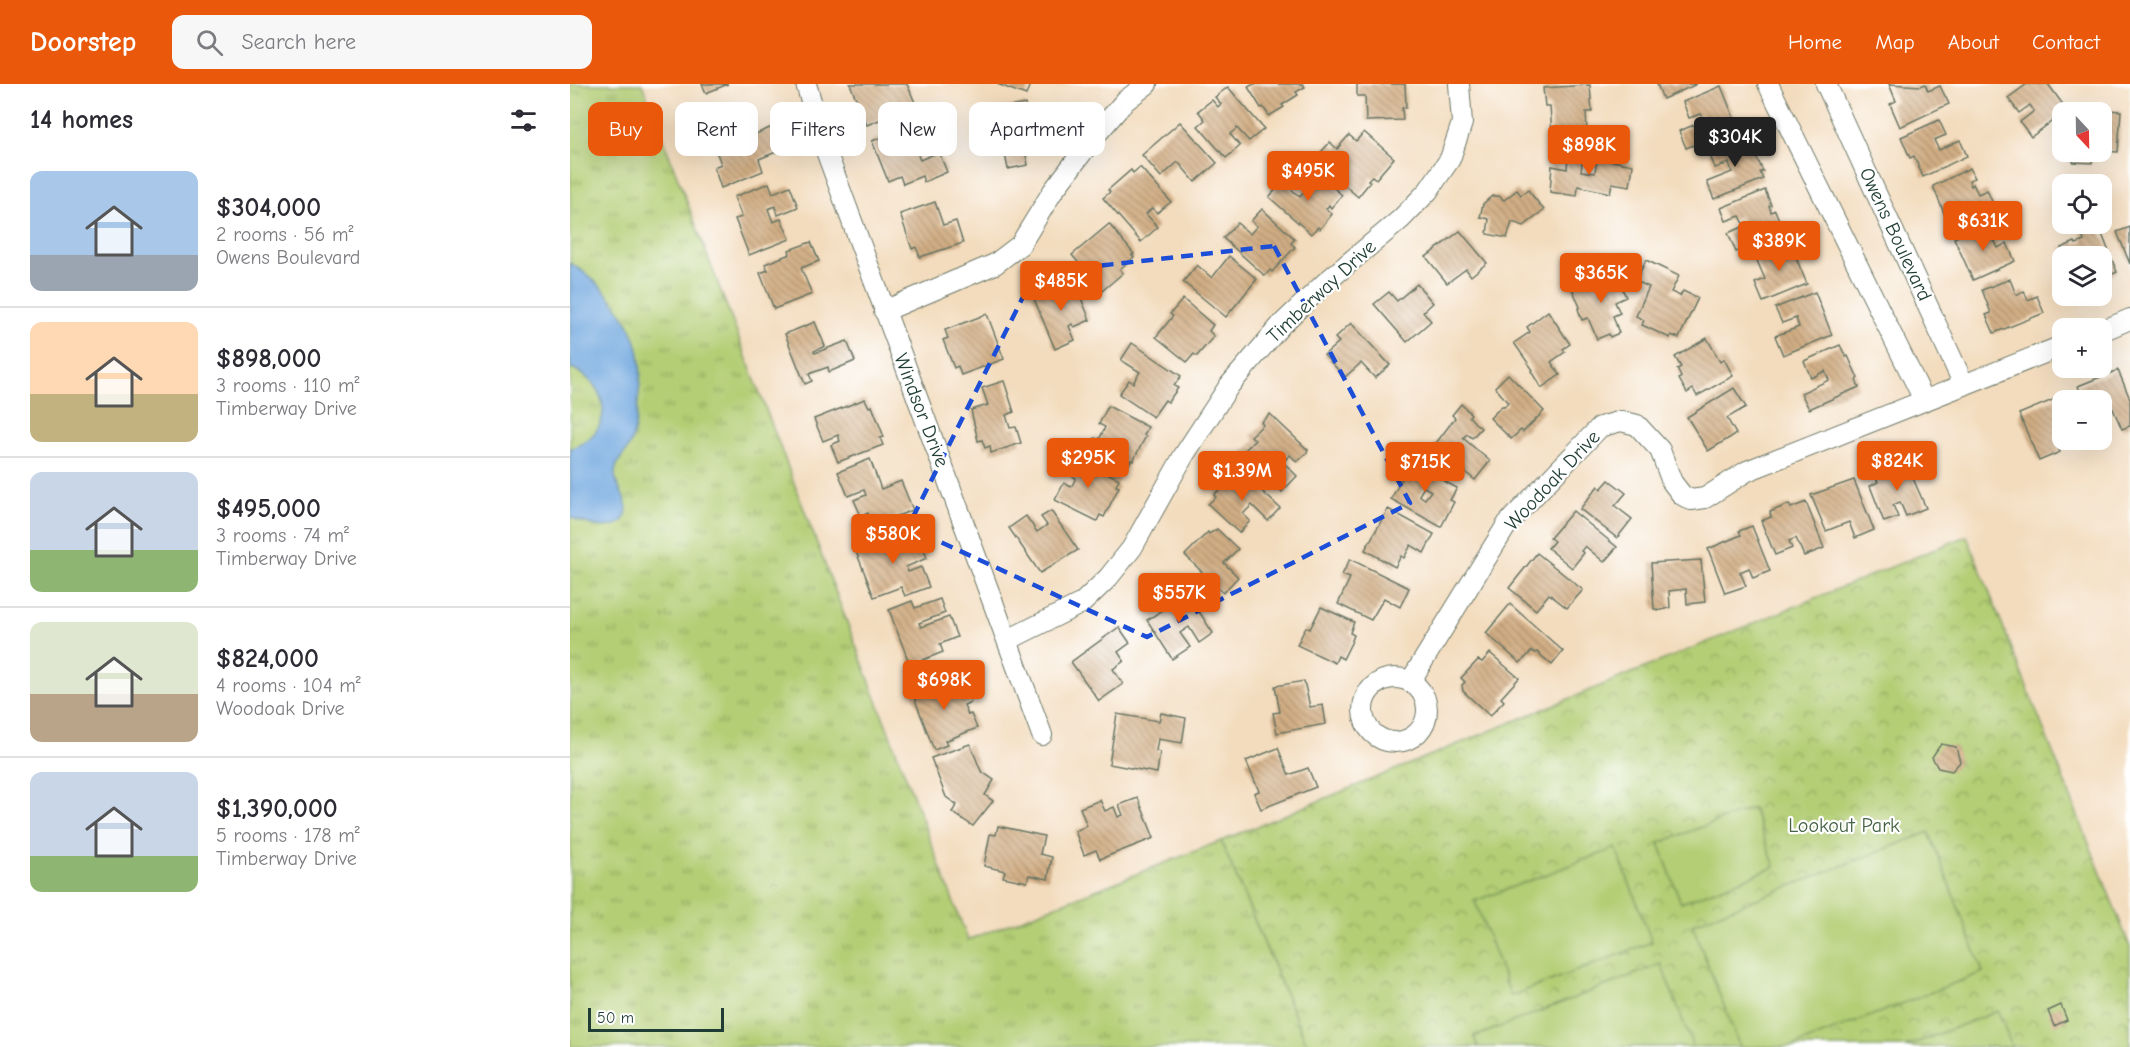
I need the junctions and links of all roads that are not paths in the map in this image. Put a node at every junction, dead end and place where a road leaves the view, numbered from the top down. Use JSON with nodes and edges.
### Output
{"nodes":[{"id":1,"x":806,"y":84,"type":"edge"},
{"id":2,"x":1147,"y":84,"type":"edge"},
{"id":3,"x":1459,"y":84,"type":"edge"},
{"id":4,"x":1768,"y":84,"type":"edge"},
{"id":5,"x":1826,"y":84,"type":"edge"},
{"id":6,"x":885,"y":311,"type":"junction"},
{"id":7,"x":2130,"y":319,"type":"edge"},
{"id":8,"x":2112,"y":327,"type":"edge"},
{"id":9,"x":2052,"y":350,"type":"edge"},
{"id":10,"x":1964,"y":385,"type":"junction"},
{"id":11,"x":1924,"y":400,"type":"junction"},
{"id":12,"x":1008,"y":640,"type":"junction"},
{"id":13,"x":1410,"y":682,"type":"dead end"},
{"id":14,"x":1042,"y":735,"type":"dead end"}],
"edges":[{"from":1,"to":6,"type":"street","name":"Windsor Drive"},
{"from":2,"to":6,"type":"street"},
{"from":3,"to":12,"type":"street","name":"Timberway Drive"},
{"from":4,"to":11,"type":"street"},
{"from":5,"to":10,"type":"street","name":"Owens Boulevard"},
{"from":6,"to":12,"type":"street","name":"Windsor Drive"},
{"from":7,"to":8,"type":"street"},
{"from":9,"to":10,"type":"street","name":"Woodoak Drive"},
{"from":10,"to":11,"type":"street","name":"Woodoak Drive"},
{"from":11,"to":13,"type":"street","name":"Woodoak Drive"},
{"from":12,"to":14,"type":"street","name":"Windsor Drive"}]}
